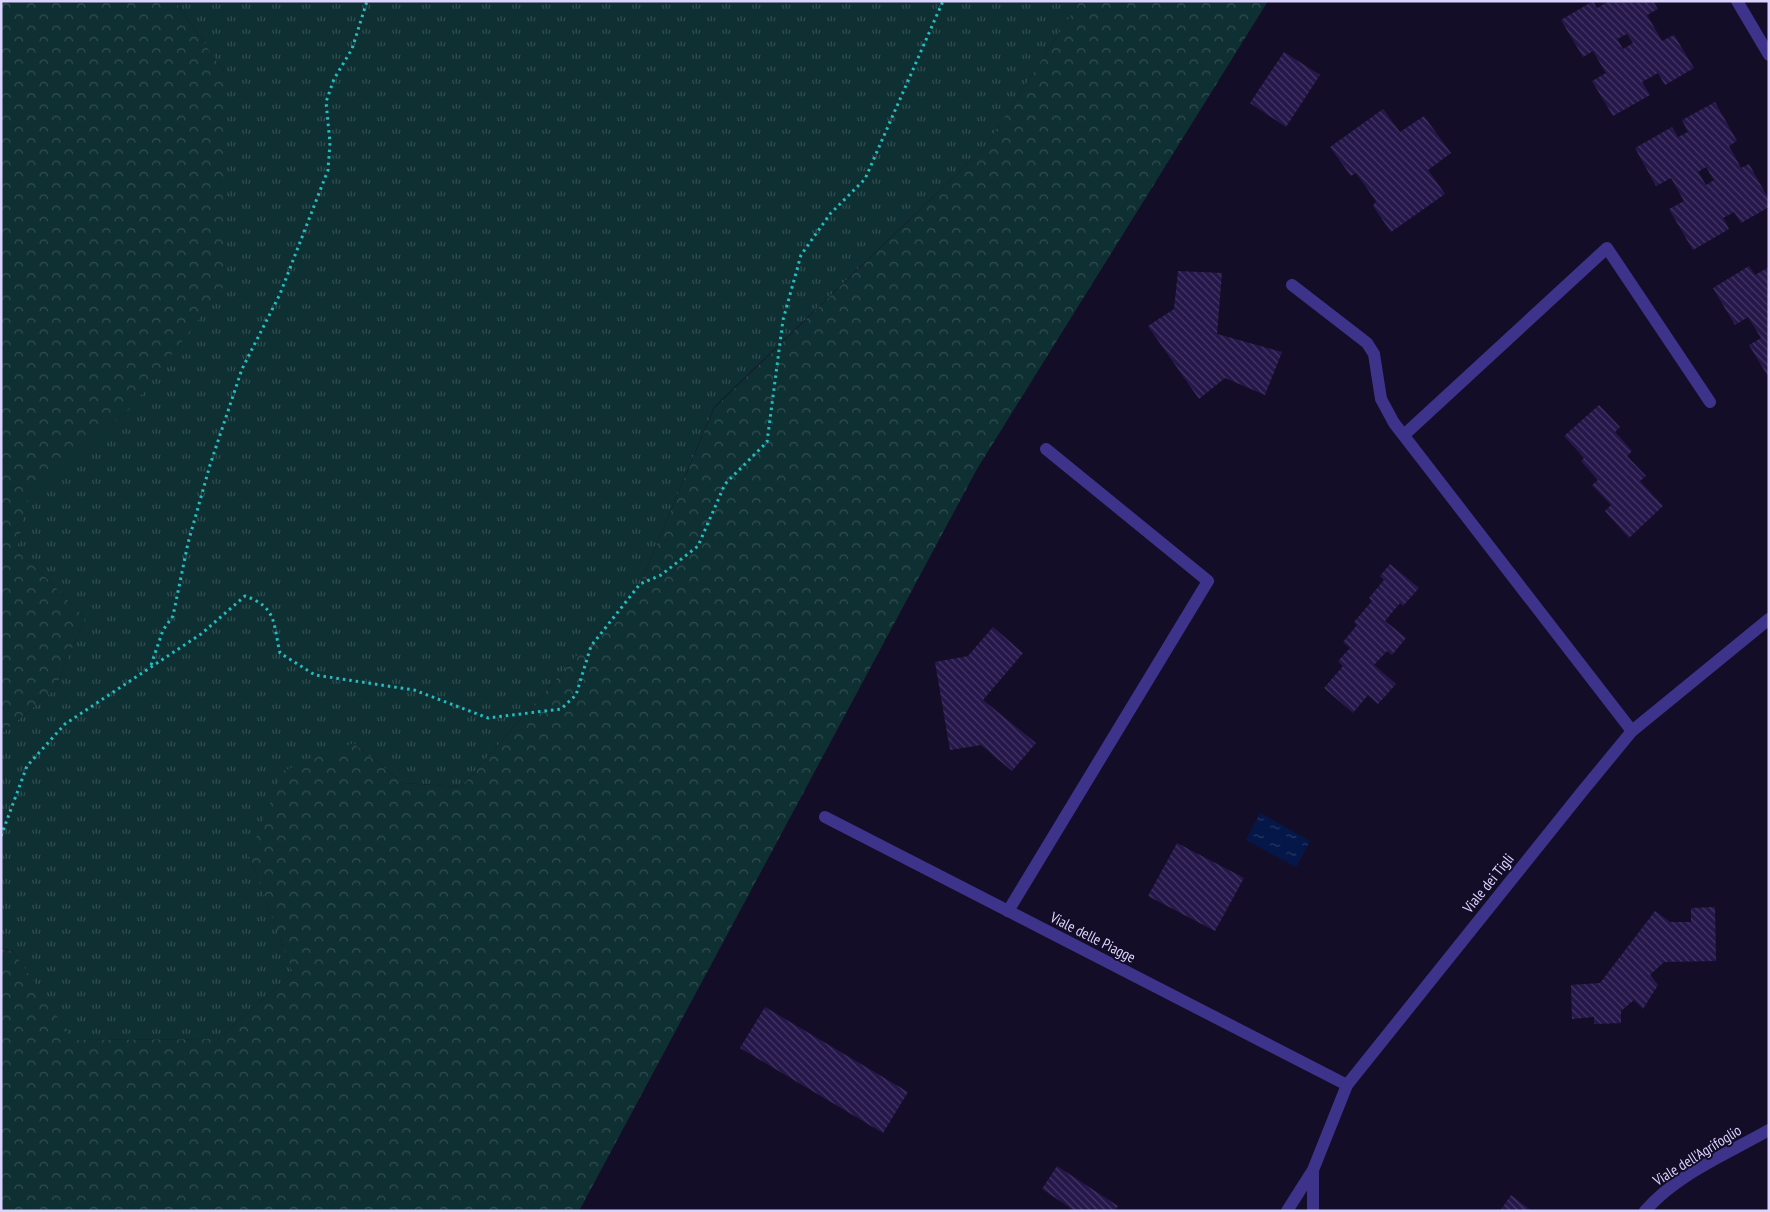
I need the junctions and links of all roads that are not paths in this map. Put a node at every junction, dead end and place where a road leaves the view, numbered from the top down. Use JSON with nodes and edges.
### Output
{"nodes":[{"id":1,"x":1737,"y":1,"type":"edge"},
{"id":2,"x":1769,"y":55,"type":"edge"},
{"id":3,"x":1292,"y":285,"type":"dead end"},
{"id":4,"x":1710,"y":402,"type":"dead end"},
{"id":5,"x":1404,"y":435,"type":"junction"},
{"id":6,"x":1046,"y":449,"type":"dead end"},
{"id":7,"x":1769,"y":619,"type":"edge"},
{"id":8,"x":1632,"y":731,"type":"junction"},
{"id":9,"x":825,"y":818,"type":"dead end"},
{"id":10,"x":1008,"y":911,"type":"junction"},
{"id":11,"x":1346,"y":1085,"type":"junction"},
{"id":12,"x":1769,"y":1130,"type":"edge"},
{"id":13,"x":1312,"y":1170,"type":"junction"},
{"id":14,"x":1287,"y":1211,"type":"edge"},
{"id":15,"x":1313,"y":1211,"type":"edge"},
{"id":16,"x":1645,"y":1211,"type":"edge"}],
"edges":[{"from":1,"to":2,"type":"street"},
{"from":3,"to":5,"type":"street"},
{"from":4,"to":5,"type":"street"},
{"from":5,"to":8,"type":"street"},
{"from":6,"to":10,"type":"street"},
{"from":7,"to":8,"type":"street","name":"Viale dei Tigli"},
{"from":8,"to":11,"type":"street","name":"Viale dei Tigli"},
{"from":9,"to":10,"type":"street","name":"Viale delle Piagge"},
{"from":10,"to":11,"type":"street","name":"Viale delle Piagge"},
{"from":11,"to":13,"type":"street","name":"Viale dei Tigli"},
{"from":12,"to":16,"type":"street","name":"Viale dell'Agrifoglio"},
{"from":13,"to":14,"type":"street","name":"Viale dei Tigli"},
{"from":13,"to":15,"type":"street"}]}
